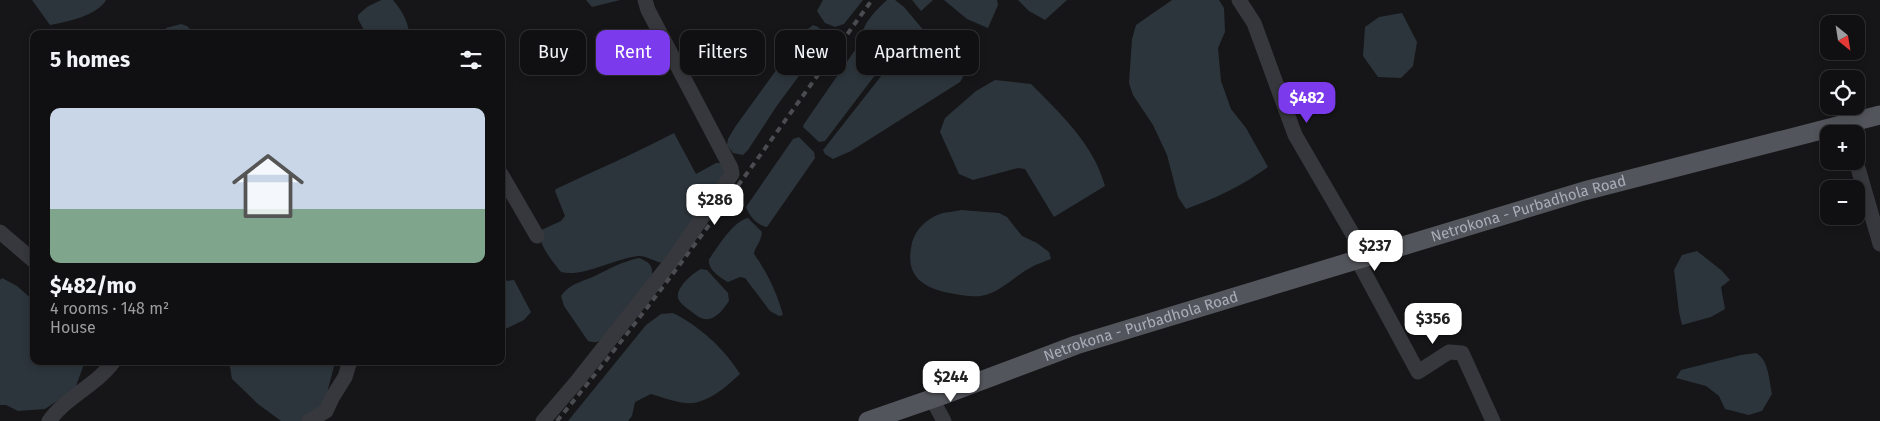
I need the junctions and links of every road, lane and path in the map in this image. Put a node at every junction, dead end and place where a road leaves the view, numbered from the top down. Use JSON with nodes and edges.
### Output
{"nodes":[{"id":1,"x":645,"y":0,"type":"edge"},
{"id":2,"x":1239,"y":0,"type":"edge"},
{"id":3,"x":1880,"y":115,"type":"edge"},
{"id":4,"x":1856,"y":125,"type":"edge"},
{"id":5,"x":1820,"y":135,"type":"edge"},
{"id":6,"x":1859,"y":170,"type":"edge"},
{"id":7,"x":505,"y":181,"type":"edge"},
{"id":8,"x":0,"y":232,"type":"edge"},
{"id":9,"x":537,"y":236,"type":"dead end"},
{"id":10,"x":1880,"y":244,"type":"edge"},
{"id":11,"x":30,"y":258,"type":"edge"},
{"id":12,"x":1362,"y":258,"type":"junction"},
{"id":13,"x":110,"y":365,"type":"edge"},
{"id":14,"x":349,"y":365,"type":"edge"},
{"id":15,"x":932,"y":399,"type":"junction"},
{"id":16,"x":49,"y":421,"type":"edge"},
{"id":17,"x":309,"y":421,"type":"edge"},
{"id":18,"x":543,"y":421,"type":"edge"},
{"id":19,"x":868,"y":421,"type":"edge"},
{"id":20,"x":944,"y":421,"type":"edge"},
{"id":21,"x":1493,"y":421,"type":"edge"}],
"edges":[{"from":1,"to":18,"type":"street"},
{"from":2,"to":12,"type":"street"},
{"from":3,"to":4,"type":"main road","name":"Netrokona - Purbadhola Road"},
{"from":5,"to":12,"type":"main road","name":"Netrokona - Purbadhola Road"},
{"from":6,"to":10,"type":"street"},
{"from":7,"to":9,"type":"street"},
{"from":8,"to":11,"type":"street"},
{"from":12,"to":15,"type":"main road","name":"Netrokona - Purbadhola Road"},
{"from":12,"to":21,"type":"street"},
{"from":13,"to":16,"type":"street"},
{"from":14,"to":17,"type":"street"},
{"from":15,"to":19,"type":"main road","name":"Netrokona - Purbadhola Road"},
{"from":15,"to":20,"type":"street"}]}
